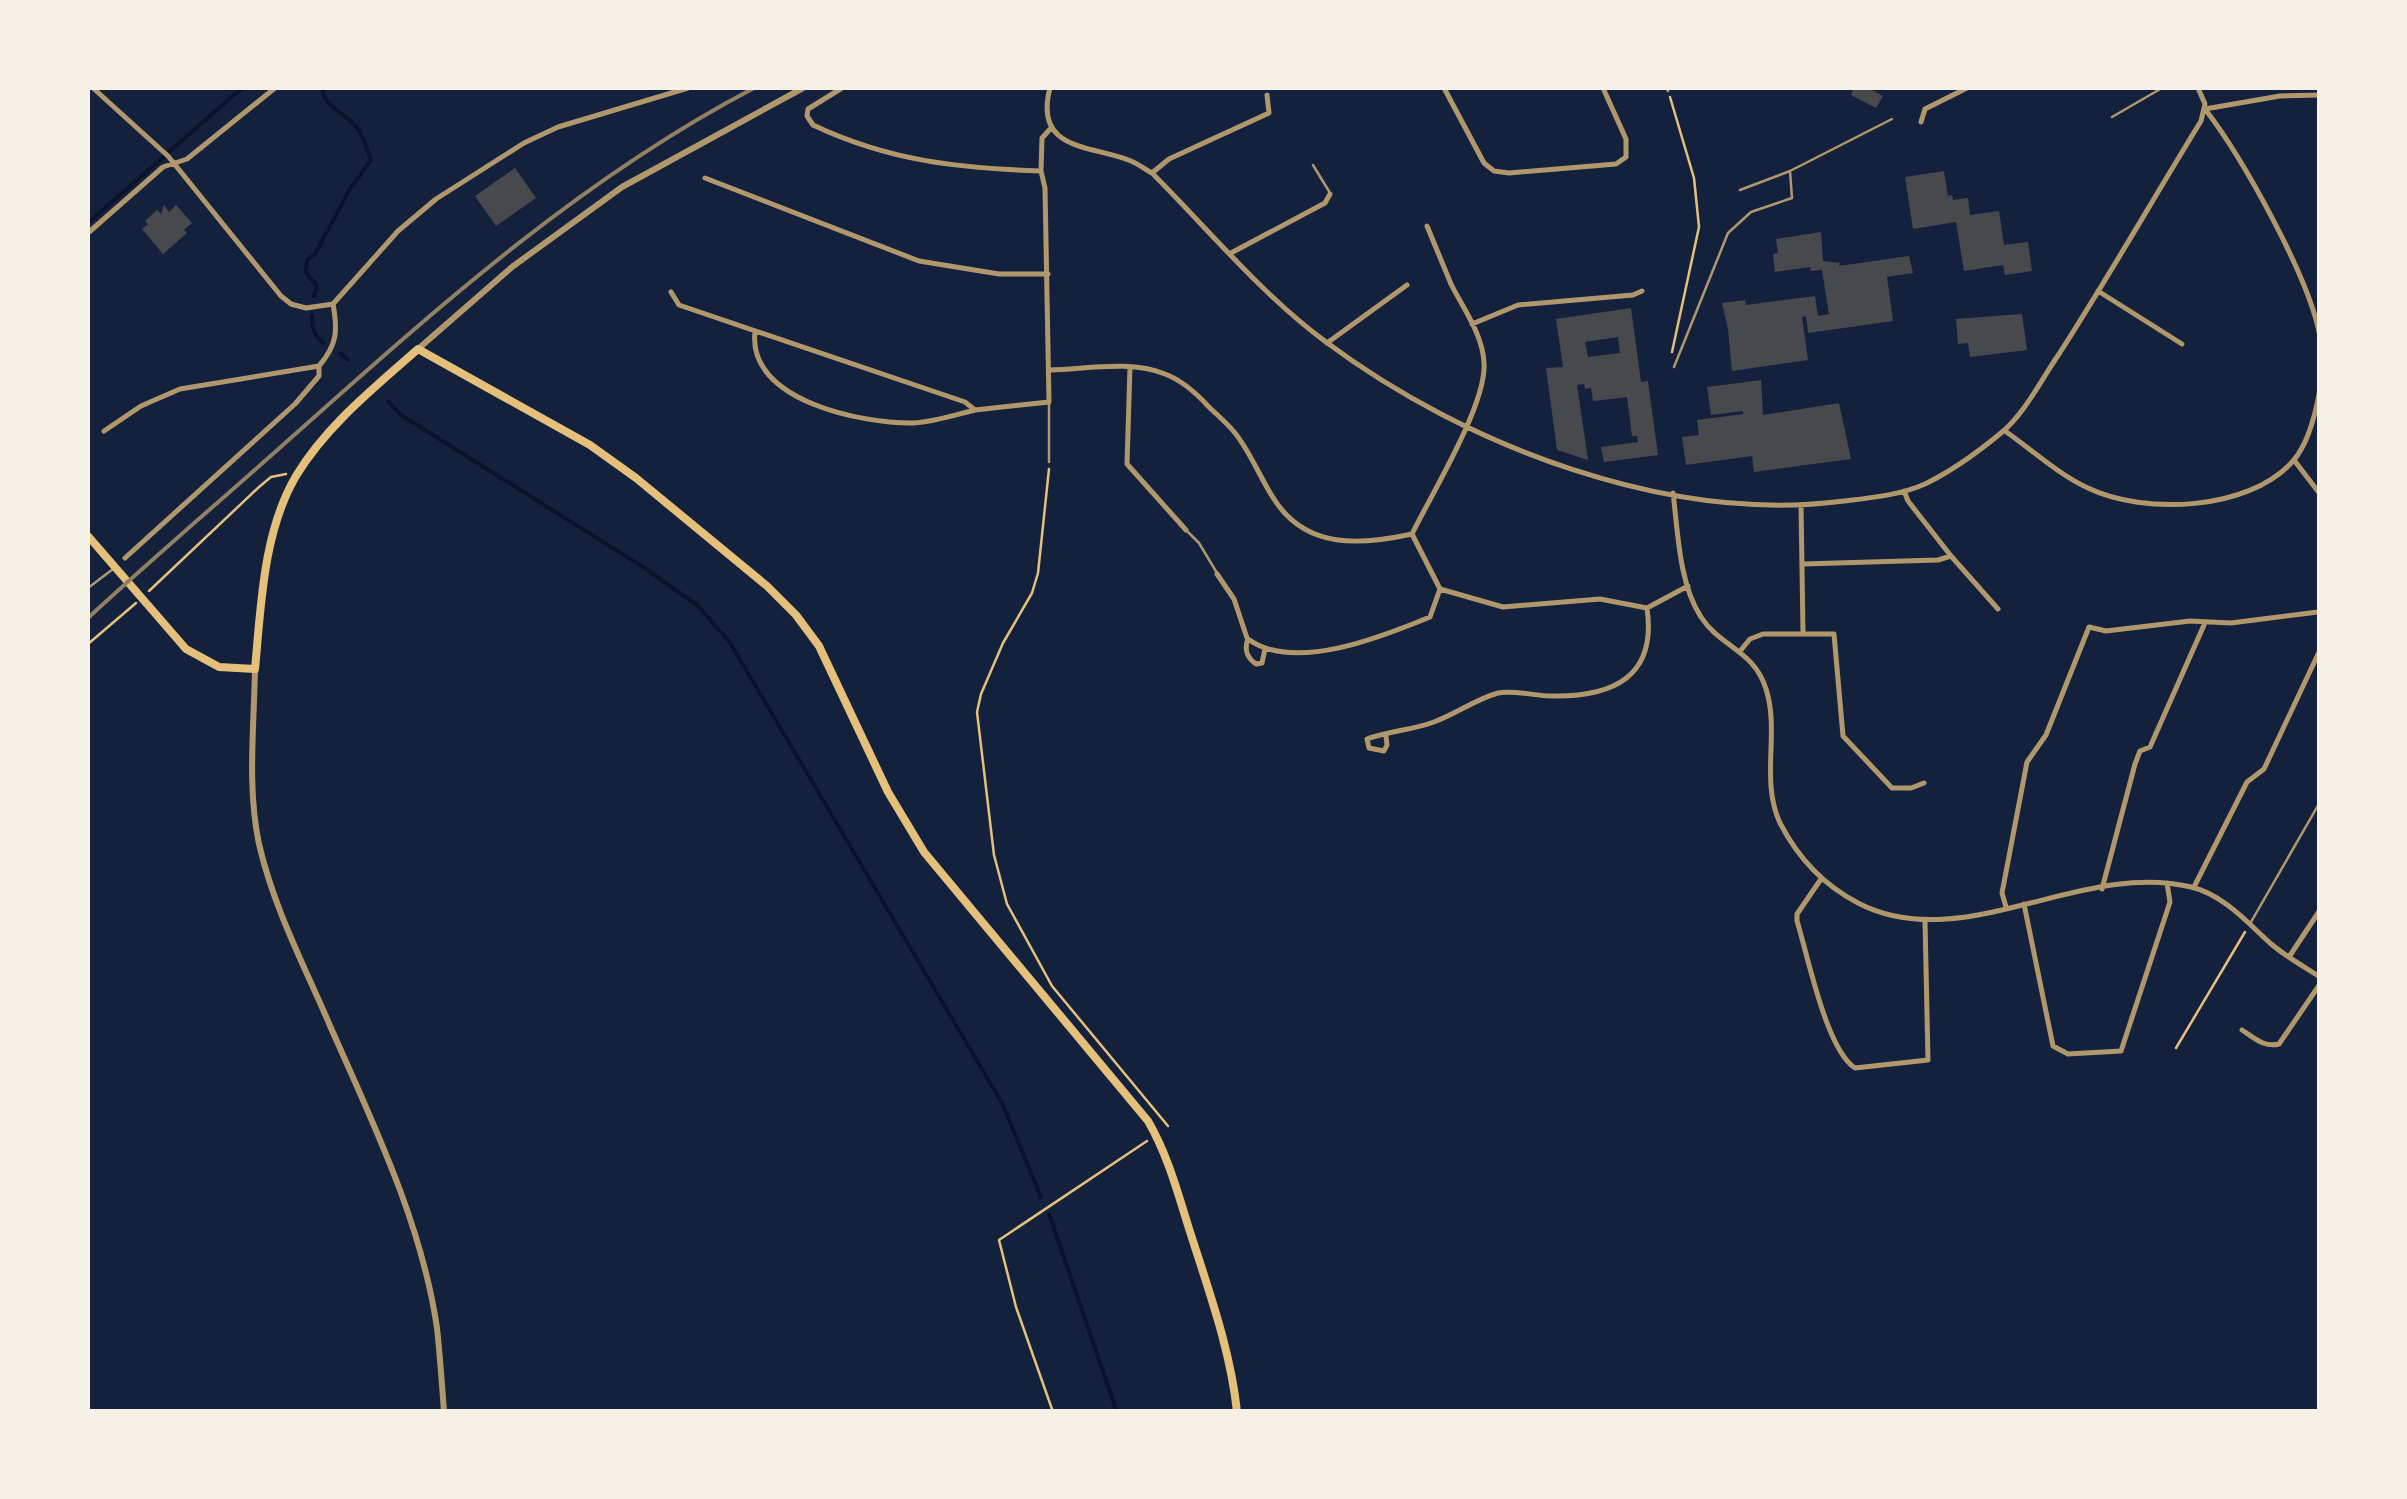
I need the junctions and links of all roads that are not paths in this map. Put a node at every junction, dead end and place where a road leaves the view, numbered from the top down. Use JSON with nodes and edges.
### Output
{"nodes":[{"id":1,"x":93,"y":88,"type":"edge"},
{"id":2,"x":275,"y":88,"type":"edge"},
{"id":3,"x":688,"y":88,"type":"edge"},
{"id":4,"x":803,"y":88,"type":"edge"},
{"id":5,"x":842,"y":88,"type":"edge"},
{"id":6,"x":1050,"y":88,"type":"edge"},
{"id":7,"x":1444,"y":88,"type":"edge"},
{"id":8,"x":1602,"y":88,"type":"edge"},
{"id":9,"x":1967,"y":88,"type":"edge"},
{"id":10,"x":2162,"y":88,"type":"edge"},
{"id":11,"x":2198,"y":88,"type":"edge"},
{"id":12,"x":2320,"y":94,"type":"edge"},
{"id":13,"x":1267,"y":95,"type":"dead end"},
{"id":14,"x":2204,"y":109,"type":"junction"},
{"id":15,"x":2112,"y":118,"type":"dead end"},
{"id":16,"x":1892,"y":119,"type":"dead end"},
{"id":17,"x":1920,"y":122,"type":"dead end"},
{"id":18,"x":1052,"y":127,"type":"junction"},
{"id":19,"x":175,"y":164,"type":"junction"},
{"id":20,"x":1313,"y":164,"type":"dead end"},
{"id":21,"x":1041,"y":171,"type":"junction"},
{"id":22,"x":1790,"y":171,"type":"junction"},
{"id":23,"x":1152,"y":173,"type":"junction"},
{"id":24,"x":705,"y":178,"type":"dead end"},
{"id":25,"x":1740,"y":190,"type":"dead end"},
{"id":26,"x":1330,"y":194,"type":"joint"},
{"id":27,"x":1427,"y":226,"type":"dead end"},
{"id":28,"x":88,"y":233,"type":"edge"},
{"id":29,"x":1230,"y":253,"type":"junction"},
{"id":30,"x":1048,"y":274,"type":"junction"},
{"id":31,"x":1407,"y":285,"type":"dead end"},
{"id":32,"x":1642,"y":291,"type":"dead end"},
{"id":33,"x":671,"y":292,"type":"dead end"},
{"id":34,"x":2098,"y":292,"type":"junction"},
{"id":35,"x":332,"y":304,"type":"junction"},
{"id":36,"x":1472,"y":324,"type":"junction"},
{"id":37,"x":755,"y":332,"type":"junction"},
{"id":38,"x":2320,"y":337,"type":"edge"},
{"id":39,"x":1327,"y":343,"type":"junction"},
{"id":40,"x":2182,"y":344,"type":"dead end"},
{"id":41,"x":418,"y":348,"type":"junction"},
{"id":42,"x":1675,"y":365,"type":"road end"},
{"id":43,"x":320,"y":366,"type":"junction"},
{"id":44,"x":1130,"y":367,"type":"junction"},
{"id":45,"x":1051,"y":370,"type":"junction"},
{"id":46,"x":2320,"y":389,"type":"edge"},
{"id":47,"x":1049,"y":402,"type":"junction"},
{"id":48,"x":975,"y":410,"type":"junction"},
{"id":49,"x":1466,"y":426,"type":"junction"},
{"id":50,"x":104,"y":431,"type":"dead end"},
{"id":51,"x":2004,"y":431,"type":"junction"},
{"id":52,"x":2294,"y":460,"type":"junction"},
{"id":53,"x":1049,"y":462,"type":"road end"},
{"id":54,"x":1904,"y":491,"type":"junction"},
{"id":55,"x":1674,"y":493,"type":"junction"},
{"id":56,"x":2320,"y":494,"type":"edge"},
{"id":57,"x":1801,"y":504,"type":"junction"},
{"id":58,"x":1186,"y":530,"type":"joint"},
{"id":59,"x":1412,"y":534,"type":"junction"},
{"id":60,"x":88,"y":536,"type":"edge"},
{"id":61,"x":1951,"y":556,"type":"junction"},
{"id":62,"x":125,"y":558,"type":"joint"},
{"id":63,"x":1803,"y":564,"type":"junction"},
{"id":64,"x":1217,"y":574,"type":"joint"},
{"id":65,"x":1688,"y":586,"type":"junction"},
{"id":66,"x":88,"y":588,"type":"edge"},
{"id":67,"x":1440,"y":589,"type":"junction"},
{"id":68,"x":1646,"y":608,"type":"junction"},
{"id":69,"x":1998,"y":608,"type":"dead end"},
{"id":70,"x":2318,"y":609,"type":"edge"},
{"id":71,"x":2320,"y":621,"type":"edge"},
{"id":72,"x":2205,"y":624,"type":"junction"},
{"id":73,"x":1803,"y":632,"type":"junction"},
{"id":74,"x":1248,"y":639,"type":"junction"},
{"id":75,"x":1265,"y":649,"type":"junction"},
{"id":76,"x":1741,"y":650,"type":"junction"},
{"id":77,"x":2320,"y":650,"type":"edge"},
{"id":78,"x":255,"y":670,"type":"junction"},
{"id":79,"x":1386,"y":736,"type":"dead end"},
{"id":80,"x":1924,"y":782,"type":"dead end"},
{"id":81,"x":2320,"y":802,"type":"edge"},
{"id":82,"x":1821,"y":880,"type":"junction"},
{"id":83,"x":2168,"y":883,"type":"junction"},
{"id":84,"x":2194,"y":887,"type":"junction"},
{"id":85,"x":2102,"y":888,"type":"junction"},
{"id":86,"x":2024,"y":904,"type":"junction"},
{"id":87,"x":2006,"y":907,"type":"junction"},
{"id":88,"x":2320,"y":910,"type":"edge"},
{"id":89,"x":1925,"y":922,"type":"junction"},
{"id":90,"x":2250,"y":922,"type":"junction"},
{"id":91,"x":2289,"y":957,"type":"junction"},
{"id":92,"x":2320,"y":981,"type":"edge"},
{"id":93,"x":2242,"y":1030,"type":"dead end"},
{"id":94,"x":444,"y":1412,"type":"edge"},
{"id":95,"x":1238,"y":1412,"type":"edge"}],
"edges":[{"from":1,"to":19,"type":"street"},
{"from":2,"to":19,"type":"street"},
{"from":3,"to":35,"type":"street"},
{"from":4,"to":41,"type":"street"},
{"from":5,"to":21,"type":"street"},
{"from":6,"to":18,"type":"street"},
{"from":7,"to":8,"type":"street"},
{"from":9,"to":17,"type":"street"},
{"from":10,"to":15,"type":"lane"},
{"from":11,"to":14,"type":"street"},
{"from":12,"to":14,"type":"street"},
{"from":13,"to":23,"type":"street"},
{"from":14,"to":34,"type":"street"},
{"from":14,"to":38,"type":"street"},
{"from":16,"to":22,"type":"lane"},
{"from":18,"to":21,"type":"street"},
{"from":18,"to":23,"type":"street"},
{"from":19,"to":28,"type":"street"},
{"from":19,"to":35,"type":"street"},
{"from":20,"to":26,"type":"lane"},
{"from":21,"to":30,"type":"street"},
{"from":22,"to":25,"type":"lane"},
{"from":22,"to":42,"type":"lane"},
{"from":23,"to":29,"type":"street"},
{"from":24,"to":30,"type":"street"},
{"from":26,"to":29,"type":"street"},
{"from":27,"to":36,"type":"street"},
{"from":29,"to":39,"type":"street"},
{"from":30,"to":45,"type":"street"},
{"from":31,"to":39,"type":"street"},
{"from":32,"to":36,"type":"street"},
{"from":33,"to":37,"type":"street"},
{"from":34,"to":40,"type":"street"},
{"from":34,"to":51,"type":"street"},
{"from":35,"to":43,"type":"street"},
{"from":36,"to":49,"type":"street"},
{"from":37,"to":48,"type":"street"},
{"from":37,"to":48,"type":"street"},
{"from":39,"to":49,"type":"street"},
{"from":41,"to":78,"type":"main road"},
{"from":41,"to":95,"type":"main road"},
{"from":43,"to":50,"type":"street"},
{"from":43,"to":62,"type":"street"},
{"from":44,"to":45,"type":"street"},
{"from":44,"to":58,"type":"street"},
{"from":44,"to":59,"type":"street"},
{"from":45,"to":47,"type":"street"},
{"from":46,"to":52,"type":"street"},
{"from":47,"to":48,"type":"street"},
{"from":47,"to":53,"type":"lane"},
{"from":49,"to":55,"type":"street"},
{"from":49,"to":59,"type":"street"},
{"from":51,"to":52,"type":"street"},
{"from":51,"to":54,"type":"street"},
{"from":52,"to":56,"type":"street"},
{"from":54,"to":57,"type":"street"},
{"from":54,"to":61,"type":"street"},
{"from":55,"to":57,"type":"street"},
{"from":55,"to":65,"type":"street"},
{"from":57,"to":63,"type":"street"},
{"from":58,"to":64,"type":"lane"},
{"from":59,"to":67,"type":"street"},
{"from":60,"to":78,"type":"main road"},
{"from":61,"to":63,"type":"street"},
{"from":61,"to":69,"type":"street"},
{"from":62,"to":66,"type":"lane"},
{"from":63,"to":73,"type":"street"},
{"from":64,"to":74,"type":"street"},
{"from":65,"to":68,"type":"street"},
{"from":65,"to":76,"type":"street"},
{"from":67,"to":68,"type":"street"},
{"from":67,"to":75,"type":"street"},
{"from":68,"to":79,"type":"street"},
{"from":70,"to":71,"type":"street"},
{"from":70,"to":72,"type":"street"},
{"from":72,"to":85,"type":"street"},
{"from":72,"to":87,"type":"street"},
{"from":73,"to":76,"type":"street"},
{"from":73,"to":80,"type":"street"},
{"from":74,"to":75,"type":"street"},
{"from":74,"to":75,"type":"street"},
{"from":76,"to":82,"type":"street"},
{"from":77,"to":84,"type":"street"},
{"from":78,"to":94,"type":"street"},
{"from":81,"to":90,"type":"lane"},
{"from":82,"to":89,"type":"street"},
{"from":82,"to":89,"type":"street"},
{"from":83,"to":84,"type":"street"},
{"from":83,"to":85,"type":"street"},
{"from":83,"to":86,"type":"street"},
{"from":84,"to":90,"type":"street"},
{"from":85,"to":86,"type":"street"},
{"from":86,"to":87,"type":"street"},
{"from":87,"to":89,"type":"street"},
{"from":88,"to":91,"type":"street"},
{"from":90,"to":91,"type":"street"},
{"from":91,"to":92,"type":"street"},
{"from":92,"to":93,"type":"street"}]}
